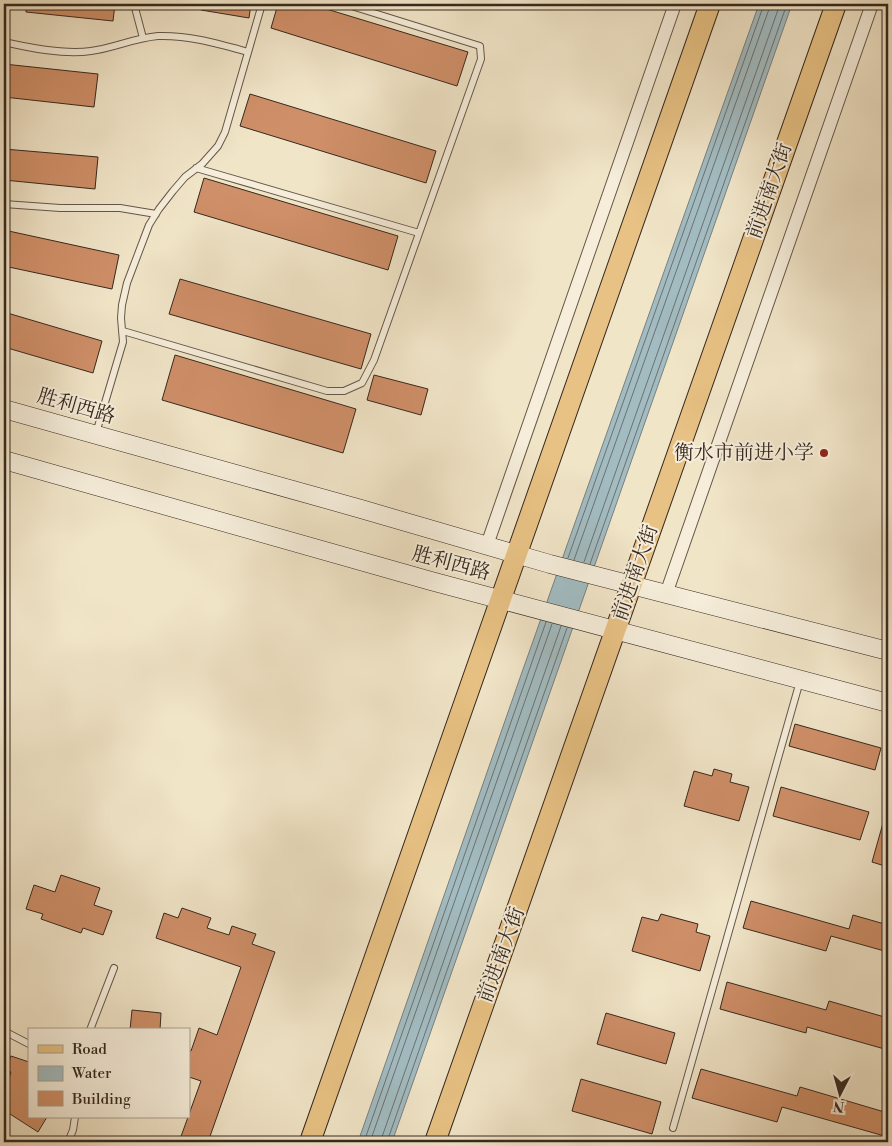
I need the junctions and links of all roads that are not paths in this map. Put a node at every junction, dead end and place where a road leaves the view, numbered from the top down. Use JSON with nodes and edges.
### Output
{"nodes":[{"id":1,"x":134,"y":4,"type":"edge"},
{"id":2,"x":262,"y":4,"type":"edge"},
{"id":3,"x":345,"y":4,"type":"edge"},
{"id":4,"x":675,"y":4,"type":"edge"},
{"id":5,"x":710,"y":4,"type":"edge"},
{"id":6,"x":836,"y":4,"type":"edge"},
{"id":7,"x":873,"y":4,"type":"edge"},
{"id":8,"x":888,"y":8,"type":"edge"},
{"id":9,"x":144,"y":38,"type":"junction"},
{"id":10,"x":4,"y":42,"type":"edge"},
{"id":11,"x":248,"y":52,"type":"junction"},
{"id":12,"x":196,"y":168,"type":"junction"},
{"id":13,"x":4,"y":204,"type":"edge"},
{"id":14,"x":156,"y":214,"type":"junction"},
{"id":15,"x":419,"y":233,"type":"junction"},
{"id":16,"x":123,"y":331,"type":"junction"},
{"id":17,"x":4,"y":409,"type":"edge"},
{"id":18,"x":96,"y":435,"type":"junction"},
{"id":19,"x":4,"y":460,"type":"edge"},
{"id":20,"x":487,"y":545,"type":"junction"},
{"id":21,"x":517,"y":554,"type":"junction"},
{"id":22,"x":632,"y":585,"type":"junction"},
{"id":23,"x":666,"y":594,"type":"junction"},
{"id":24,"x":501,"y":600,"type":"junction"},
{"id":25,"x":616,"y":631,"type":"junction"},
{"id":26,"x":888,"y":651,"type":"edge"},
{"id":27,"x":800,"y":680,"type":"junction"},
{"id":28,"x":888,"y":703,"type":"edge"},
{"id":29,"x":114,"y":968,"type":"dead end"},
{"id":30,"x":91,"y":1028,"type":"edge"},
{"id":31,"x":4,"y":1031,"type":"edge"},
{"id":32,"x":28,"y":1043,"type":"edge"},
{"id":33,"x":75,"y":1118,"type":"edge"},
{"id":34,"x":673,"y":1128,"type":"dead end"},
{"id":35,"x":68,"y":1142,"type":"edge"},
{"id":36,"x":310,"y":1142,"type":"edge"},
{"id":37,"x":436,"y":1142,"type":"edge"}],
"edges":[{"from":1,"to":9,"type":"lane"},
{"from":2,"to":11,"type":"lane"},
{"from":3,"to":15,"type":"lane"},
{"from":4,"to":20,"type":"street"},
{"from":5,"to":21,"type":"main road"},
{"from":6,"to":22,"type":"main road","name":"前进南大街"},
{"from":7,"to":8,"type":"lane"},
{"from":7,"to":23,"type":"street"},
{"from":9,"to":10,"type":"lane"},
{"from":9,"to":11,"type":"lane"},
{"from":11,"to":12,"type":"lane"},
{"from":12,"to":14,"type":"lane"},
{"from":12,"to":15,"type":"lane"},
{"from":13,"to":14,"type":"lane"},
{"from":14,"to":16,"type":"lane"},
{"from":15,"to":16,"type":"lane"},
{"from":16,"to":18,"type":"lane"},
{"from":17,"to":18,"type":"main road","name":"胜利西路"},
{"from":18,"to":20,"type":"main road","name":"胜利西路"},
{"from":19,"to":24,"type":"main road","name":"胜利西路"},
{"from":20,"to":21,"type":"main road","name":"胜利西路"},
{"from":21,"to":22,"type":"main road","name":"胜利西路"},
{"from":21,"to":24,"type":"main road"},
{"from":22,"to":23,"type":"main road","name":"胜利西路"},
{"from":22,"to":25,"type":"main road","name":"前进南大街"},
{"from":23,"to":26,"type":"main road","name":"胜利西路"},
{"from":24,"to":25,"type":"main road","name":"胜利西路"},
{"from":24,"to":36,"type":"main road"},
{"from":25,"to":27,"type":"main road","name":"胜利西路"},
{"from":25,"to":37,"type":"main road","name":"前进南大街"},
{"from":27,"to":28,"type":"main road","name":"胜利西路"},
{"from":27,"to":34,"type":"lane"},
{"from":29,"to":30,"type":"lane"},
{"from":31,"to":32,"type":"lane"},
{"from":33,"to":35,"type":"lane"}]}
